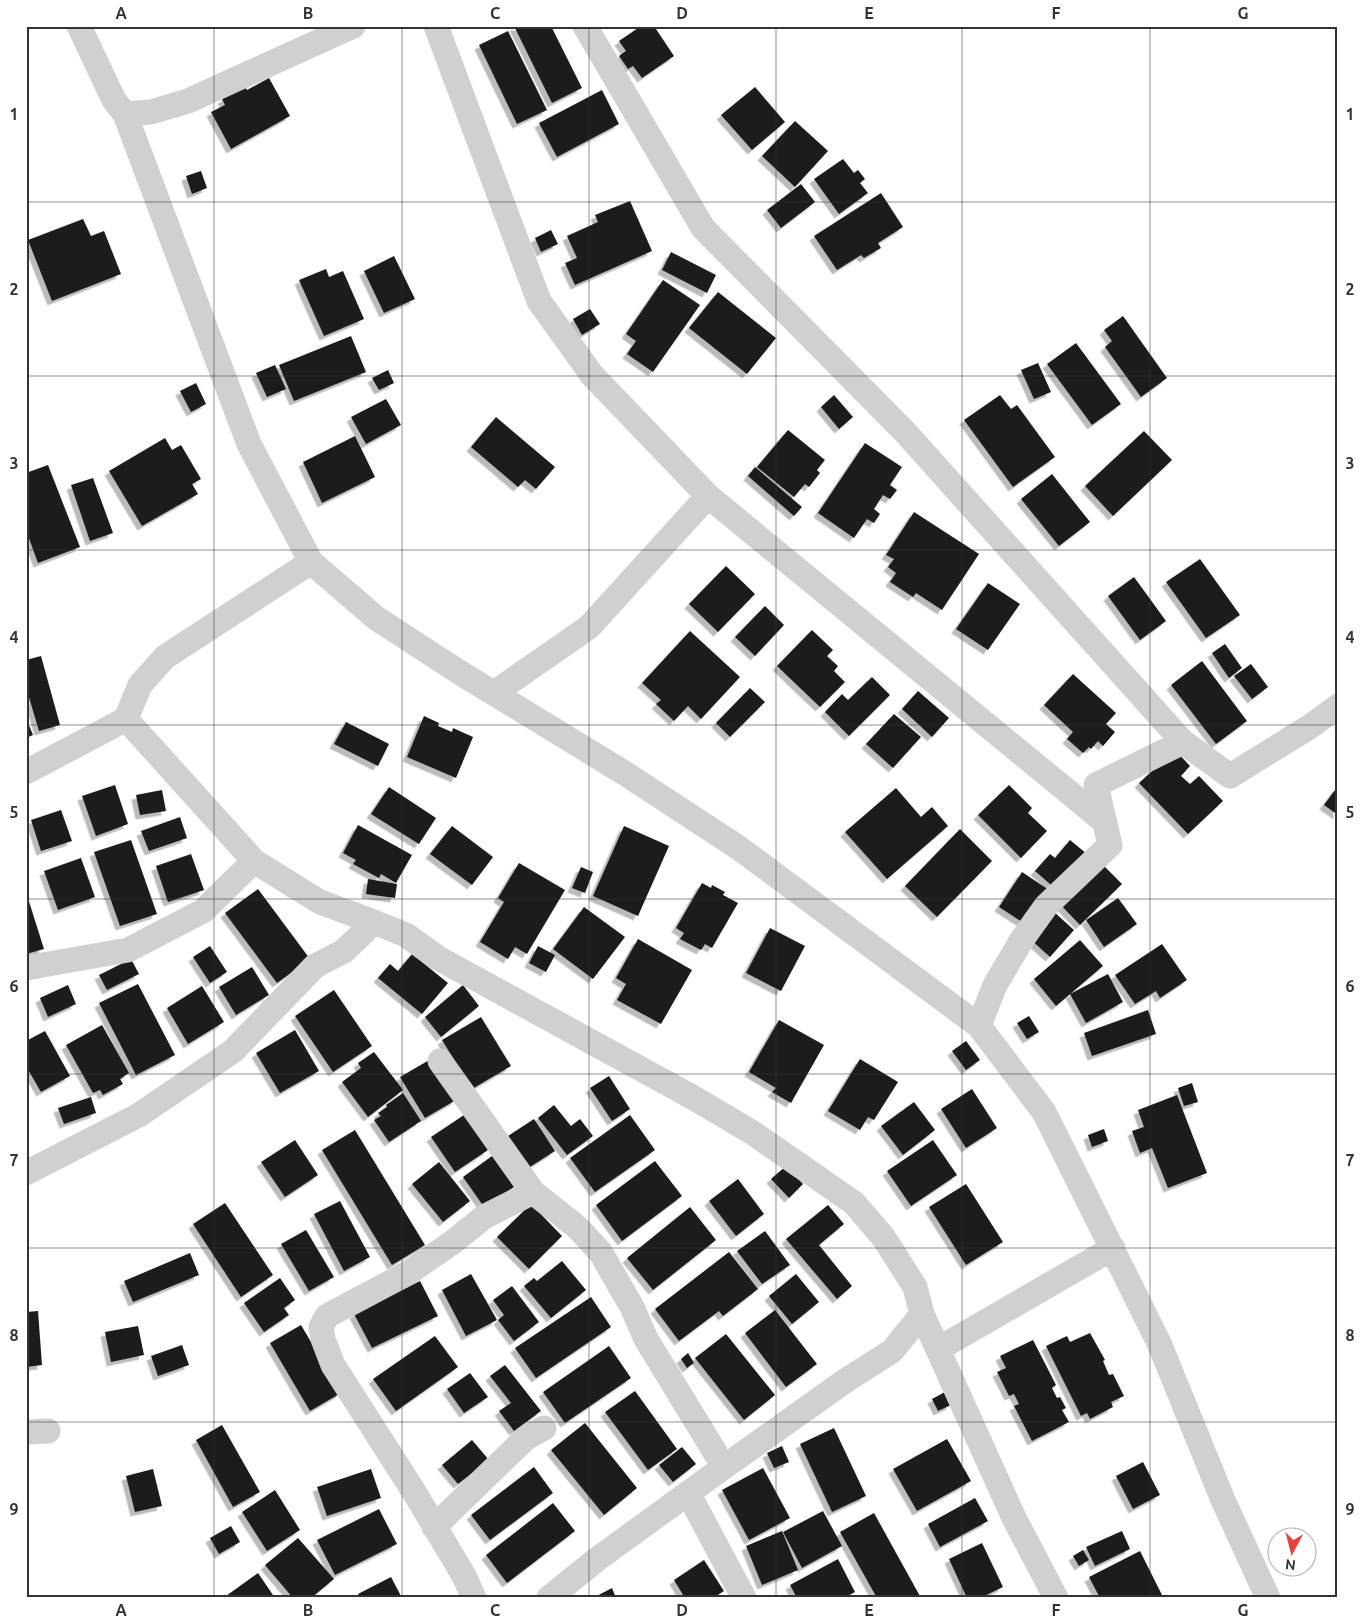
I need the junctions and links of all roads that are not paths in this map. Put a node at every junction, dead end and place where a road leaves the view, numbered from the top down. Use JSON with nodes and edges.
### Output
{"nodes":[{"id":1,"x":79,"y":26,"type":"edge"},
{"id":2,"x":354,"y":26,"type":"edge"},
{"id":3,"x":436,"y":26,"type":"edge"},
{"id":4,"x":585,"y":26,"type":"edge"},
{"id":5,"x":125,"y":114,"type":"junction"},
{"id":6,"x":708,"y":496,"type":"junction"},
{"id":7,"x":311,"y":562,"type":"junction"},
{"id":8,"x":494,"y":694,"type":"junction"},
{"id":9,"x":1338,"y":706,"type":"edge"},
{"id":10,"x":126,"y":719,"type":"junction"},
{"id":11,"x":1183,"y":742,"type":"junction"},
{"id":12,"x":26,"y":772,"type":"edge"},
{"id":13,"x":1105,"y":822,"type":"junction"},
{"id":14,"x":254,"y":862,"type":"junction"},
{"id":15,"x":374,"y":922,"type":"junction"},
{"id":16,"x":26,"y":968,"type":"edge"},
{"id":17,"x":979,"y":1026,"type":"junction"},
{"id":18,"x":440,"y":1061,"type":"dead end"},
{"id":19,"x":26,"y":1173,"type":"edge"},
{"id":20,"x":533,"y":1192,"type":"junction"},
{"id":21,"x":1113,"y":1248,"type":"junction"},
{"id":22,"x":922,"y":1314,"type":"junction"},
{"id":23,"x":938,"y":1350,"type":"junction"},
{"id":24,"x":544,"y":1428,"type":"dead end"},
{"id":25,"x":724,"y":1467,"type":"junction"},
{"id":26,"x":688,"y":1493,"type":"junction"},
{"id":27,"x":434,"y":1527,"type":"junction"},
{"id":28,"x":474,"y":1598,"type":"edge"},
{"id":29,"x":549,"y":1598,"type":"edge"},
{"id":30,"x":744,"y":1598,"type":"edge"},
{"id":31,"x":1056,"y":1598,"type":"edge"},
{"id":32,"x":1268,"y":1598,"type":"edge"}],
"edges":[{"from":1,"to":5,"type":"street"},
{"from":2,"to":5,"type":"street"},
{"from":3,"to":6,"type":"street"},
{"from":4,"to":11,"type":"street"},
{"from":5,"to":7,"type":"street"},
{"from":6,"to":8,"type":"street"},
{"from":6,"to":13,"type":"street"},
{"from":7,"to":8,"type":"street"},
{"from":7,"to":10,"type":"street"},
{"from":8,"to":17,"type":"street"},
{"from":9,"to":11,"type":"street"},
{"from":10,"to":12,"type":"street"},
{"from":10,"to":14,"type":"street"},
{"from":11,"to":13,"type":"street"},
{"from":13,"to":17,"type":"street"},
{"from":14,"to":15,"type":"street"},
{"from":14,"to":16,"type":"street"},
{"from":15,"to":19,"type":"street"},
{"from":15,"to":22,"type":"street"},
{"from":17,"to":21,"type":"street"},
{"from":18,"to":20,"type":"street"},
{"from":20,"to":25,"type":"street"},
{"from":20,"to":27,"type":"street"},
{"from":21,"to":23,"type":"street"},
{"from":21,"to":32,"type":"street"},
{"from":22,"to":23,"type":"street"},
{"from":22,"to":25,"type":"street"},
{"from":23,"to":31,"type":"street"},
{"from":24,"to":27,"type":"street"},
{"from":25,"to":26,"type":"street"},
{"from":26,"to":29,"type":"street"},
{"from":26,"to":30,"type":"street"},
{"from":27,"to":28,"type":"street"}]}
